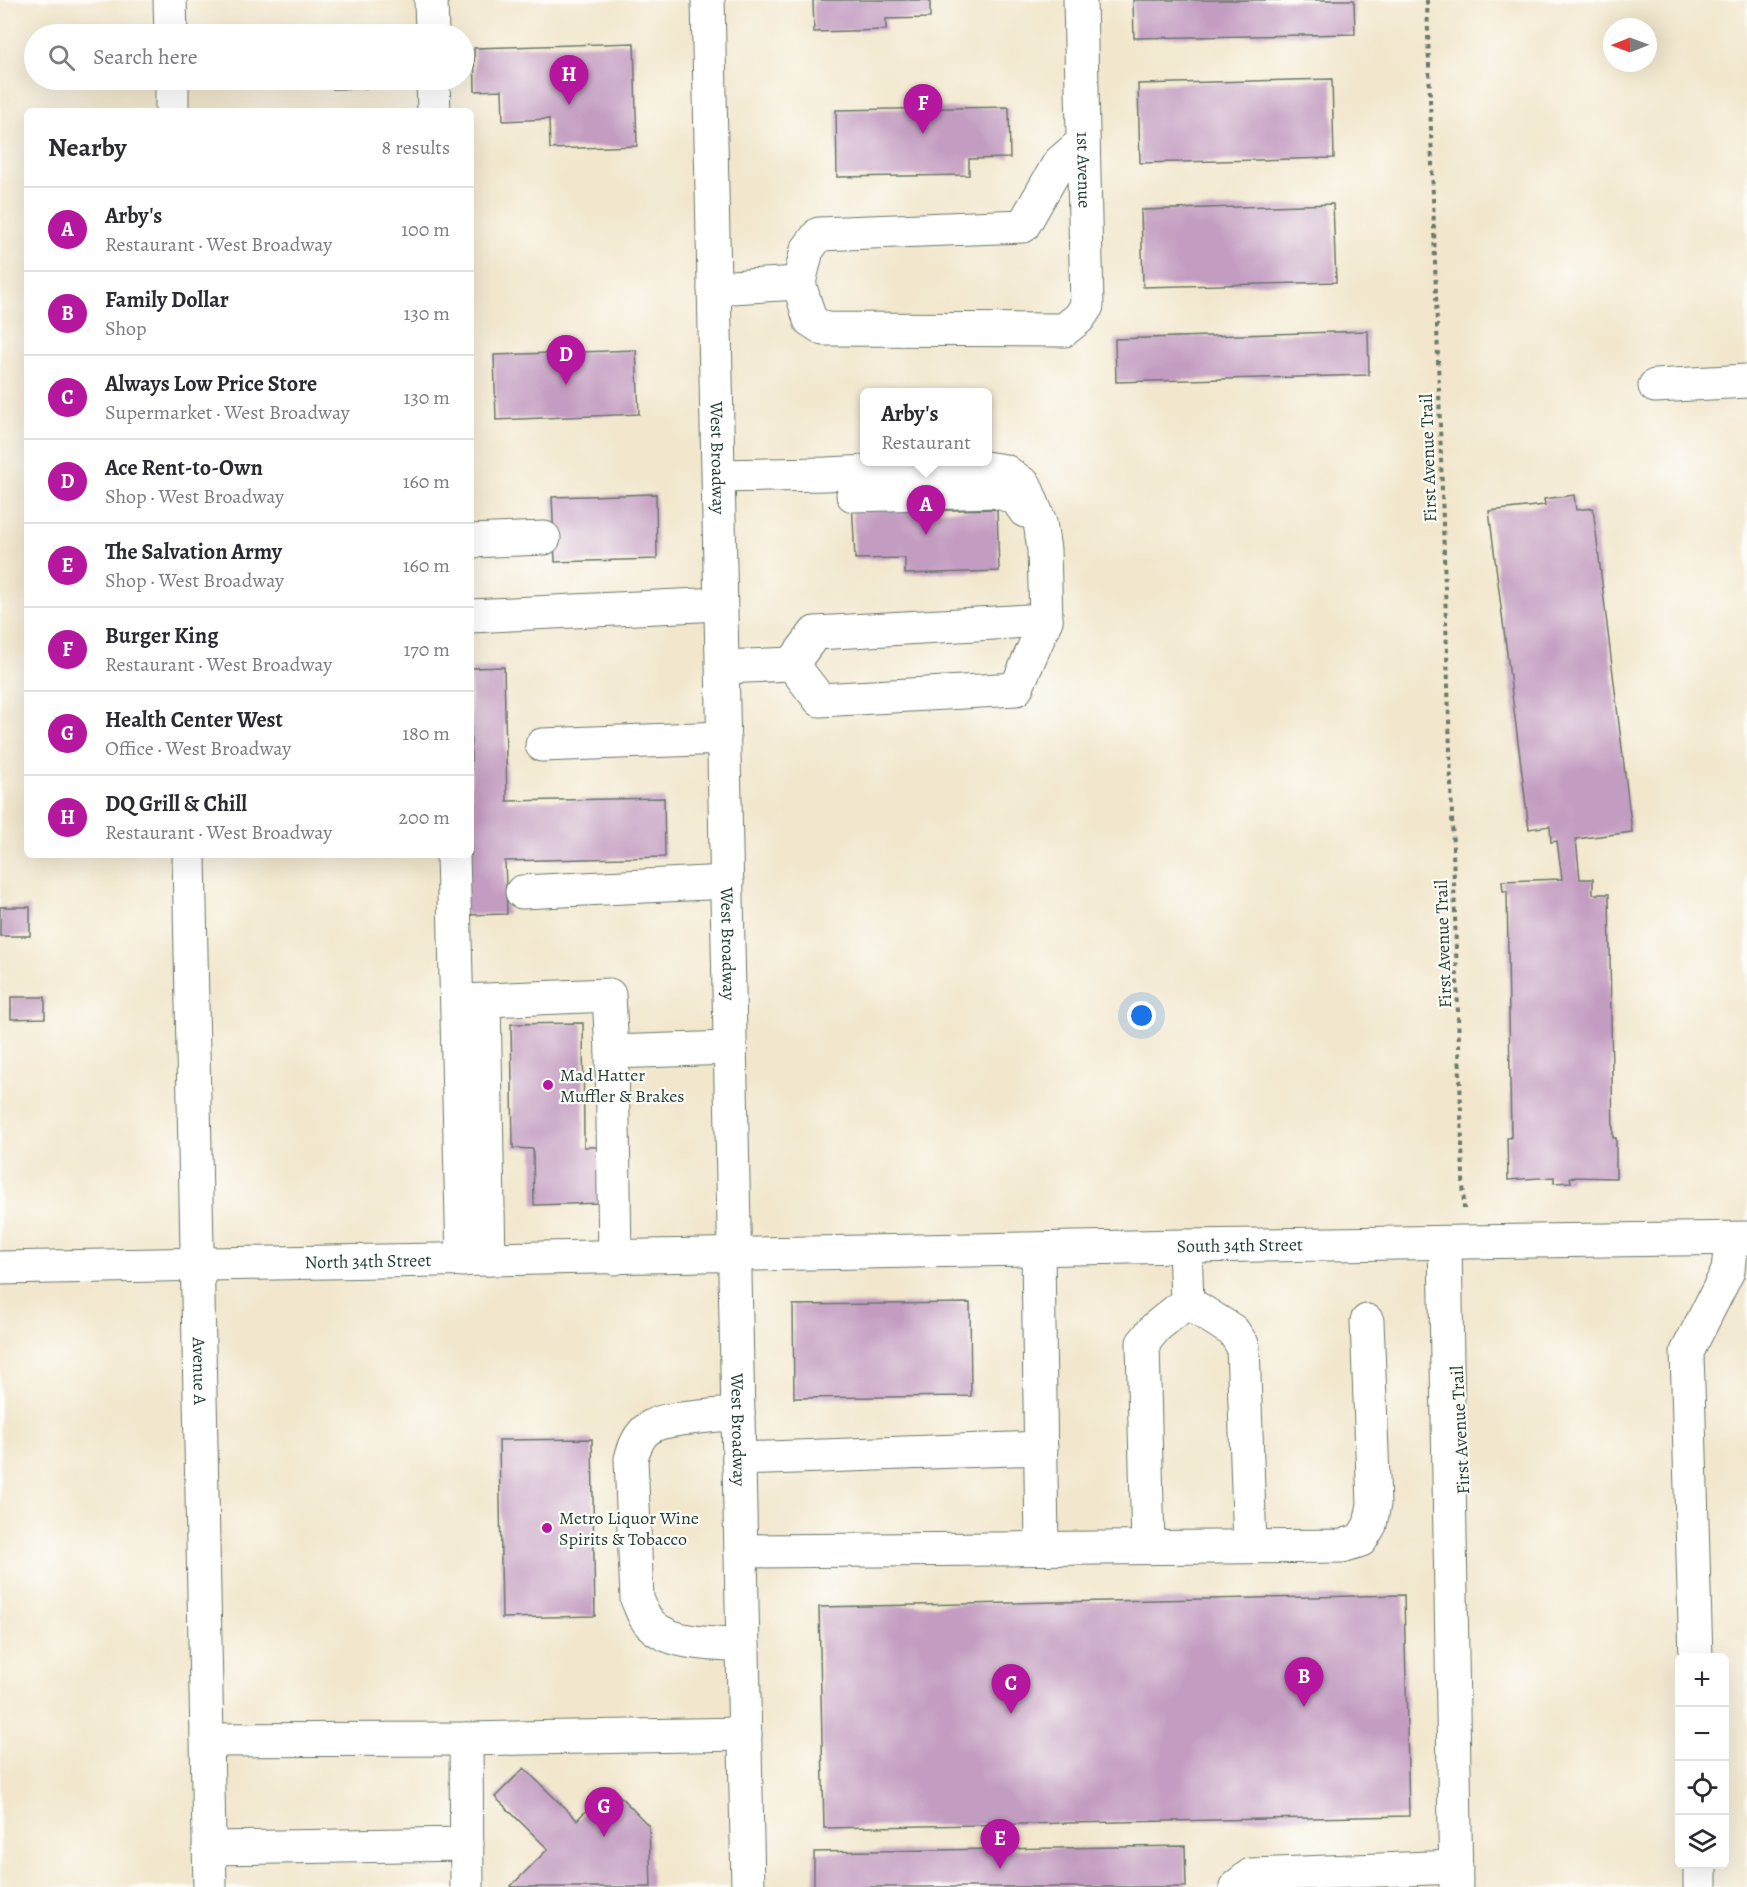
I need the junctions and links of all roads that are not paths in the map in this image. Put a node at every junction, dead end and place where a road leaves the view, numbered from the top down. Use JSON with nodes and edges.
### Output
{"nodes":[{"id":1,"x":170,"y":0,"type":"edge"},
{"id":2,"x":431,"y":0,"type":"edge"},
{"id":3,"x":708,"y":0,"type":"edge"},
{"id":4,"x":1080,"y":0,"type":"edge"},
{"id":5,"x":171,"y":24,"type":"edge"},
{"id":6,"x":432,"y":24,"type":"edge"},
{"id":7,"x":172,"y":90,"type":"edge"},
{"id":8,"x":433,"y":90,"type":"edge"},
{"id":9,"x":172,"y":108,"type":"edge"},
{"id":10,"x":434,"y":108,"type":"edge"},
{"id":11,"x":1083,"y":142,"type":"junction"},
{"id":12,"x":799,"y":283,"type":"junction"},
{"id":13,"x":714,"y":288,"type":"junction"},
{"id":14,"x":1747,"y":381,"type":"edge"},
{"id":15,"x":1655,"y":386,"type":"dead end"},
{"id":16,"x":719,"y":476,"type":"junction"},
{"id":17,"x":544,"y":538,"type":"dead end"},
{"id":18,"x":474,"y":541,"type":"edge"},
{"id":19,"x":720,"y":604,"type":"junction"},
{"id":20,"x":474,"y":616,"type":"edge"},
{"id":21,"x":1046,"y":620,"type":"junction"},
{"id":22,"x":792,"y":664,"type":"junction"},
{"id":23,"x":723,"y":667,"type":"junction"},
{"id":24,"x":724,"y":738,"type":"junction"},
{"id":25,"x":542,"y":745,"type":"dead end"},
{"id":26,"x":189,"y":858,"type":"edge"},
{"id":27,"x":453,"y":858,"type":"edge"},
{"id":28,"x":727,"y":882,"type":"junction"},
{"id":29,"x":522,"y":892,"type":"dead end"},
{"id":30,"x":470,"y":1001,"type":"junction"},
{"id":31,"x":730,"y":1048,"type":"junction"},
{"id":32,"x":612,"y":1052,"type":"junction"},
{"id":33,"x":1739,"y":1238,"type":"edge"},
{"id":34,"x":1455,"y":1243,"type":"junction"},
{"id":35,"x":1185,"y":1246,"type":"junction"},
{"id":36,"x":1038,"y":1250,"type":"junction"},
{"id":37,"x":735,"y":1256,"type":"junction"},
{"id":38,"x":615,"y":1258,"type":"junction"},
{"id":39,"x":476,"y":1260,"type":"junction"},
{"id":40,"x":198,"y":1264,"type":"junction"},
{"id":41,"x":0,"y":1268,"type":"edge"},
{"id":42,"x":1187,"y":1302,"type":"junction"},
{"id":43,"x":1367,"y":1321,"type":"dead end"},
{"id":44,"x":738,"y":1413,"type":"junction"},
{"id":45,"x":1041,"y":1448,"type":"junction"},
{"id":46,"x":739,"y":1459,"type":"junction"},
{"id":47,"x":1250,"y":1546,"type":"junction"},
{"id":48,"x":1148,"y":1547,"type":"junction"},
{"id":49,"x":1042,"y":1548,"type":"junction"},
{"id":50,"x":741,"y":1551,"type":"junction"},
{"id":51,"x":743,"y":1646,"type":"junction"},
{"id":52,"x":1696,"y":1653,"type":"edge"},
{"id":53,"x":745,"y":1734,"type":"junction"},
{"id":54,"x":466,"y":1739,"type":"junction"},
{"id":55,"x":208,"y":1740,"type":"junction"},
{"id":56,"x":467,"y":1844,"type":"junction"},
{"id":57,"x":209,"y":1848,"type":"junction"},
{"id":58,"x":1700,"y":1869,"type":"edge"},
{"id":59,"x":1456,"y":1877,"type":"edge"},
{"id":60,"x":210,"y":1887,"type":"edge"},
{"id":61,"x":468,"y":1887,"type":"edge"},
{"id":62,"x":748,"y":1887,"type":"edge"},
{"id":63,"x":1236,"y":1887,"type":"edge"},
{"id":64,"x":1700,"y":1887,"type":"edge"}],
"edges":[{"from":1,"to":5,"type":"street"},
{"from":2,"to":6,"type":"street"},
{"from":3,"to":13,"type":"street","name":"West Broadway"},
{"from":4,"to":11,"type":"street","name":"1st Avenue"},
{"from":7,"to":9,"type":"street"},
{"from":8,"to":10,"type":"street"},
{"from":11,"to":12,"type":"street"},
{"from":11,"to":12,"type":"street","name":"1st Avenue"},
{"from":12,"to":13,"type":"street"},
{"from":13,"to":16,"type":"street","name":"West Broadway"},
{"from":14,"to":15,"type":"street"},
{"from":16,"to":19,"type":"street","name":"West Broadway"},
{"from":16,"to":21,"type":"street"},
{"from":17,"to":18,"type":"street"},
{"from":19,"to":20,"type":"street"},
{"from":19,"to":23,"type":"street","name":"West Broadway"},
{"from":21,"to":22,"type":"street"},
{"from":21,"to":22,"type":"street"},
{"from":22,"to":23,"type":"street"},
{"from":23,"to":24,"type":"street","name":"West Broadway"},
{"from":24,"to":25,"type":"street"},
{"from":24,"to":28,"type":"street","name":"West Broadway"},
{"from":26,"to":40,"type":"street","name":"Avenue A"},
{"from":27,"to":30,"type":"street"},
{"from":28,"to":29,"type":"street"},
{"from":28,"to":31,"type":"street","name":"West Broadway"},
{"from":30,"to":32,"type":"street"},
{"from":30,"to":39,"type":"street"},
{"from":31,"to":32,"type":"street"},
{"from":31,"to":37,"type":"street","name":"West Broadway"},
{"from":32,"to":38,"type":"street"},
{"from":33,"to":34,"type":"street","name":"South 34th Street"},
{"from":33,"to":52,"type":"street"},
{"from":34,"to":35,"type":"street","name":"South 34th Street"},
{"from":34,"to":59,"type":"street"},
{"from":35,"to":36,"type":"street","name":"South 34th Street"},
{"from":35,"to":42,"type":"street"},
{"from":36,"to":37,"type":"street","name":"South 34th Street"},
{"from":36,"to":45,"type":"street"},
{"from":37,"to":38,"type":"street","name":"North 34th Street"},
{"from":37,"to":44,"type":"street","name":"West Broadway"},
{"from":38,"to":39,"type":"street","name":"North 34th Street"},
{"from":39,"to":40,"type":"street","name":"North 34th Street"},
{"from":40,"to":41,"type":"street","name":"North 34th Street"},
{"from":40,"to":55,"type":"street","name":"Avenue A"},
{"from":42,"to":47,"type":"street"},
{"from":42,"to":48,"type":"street"},
{"from":43,"to":47,"type":"street"},
{"from":44,"to":46,"type":"street","name":"West Broadway"},
{"from":44,"to":51,"type":"street"},
{"from":45,"to":46,"type":"street"},
{"from":45,"to":49,"type":"street"},
{"from":46,"to":50,"type":"street","name":"West Broadway"},
{"from":47,"to":48,"type":"street"},
{"from":48,"to":49,"type":"street"},
{"from":49,"to":50,"type":"street"},
{"from":50,"to":51,"type":"street","name":"West Broadway"},
{"from":51,"to":53,"type":"street","name":"West Broadway"},
{"from":53,"to":54,"type":"street"},
{"from":53,"to":62,"type":"street","name":"West Broadway"},
{"from":54,"to":55,"type":"street"},
{"from":54,"to":56,"type":"street"},
{"from":55,"to":57,"type":"street","name":"Avenue A"},
{"from":56,"to":57,"type":"street"},
{"from":56,"to":61,"type":"street"},
{"from":57,"to":60,"type":"street","name":"Avenue A"},
{"from":58,"to":64,"type":"street"},
{"from":59,"to":63,"type":"street"}]}
